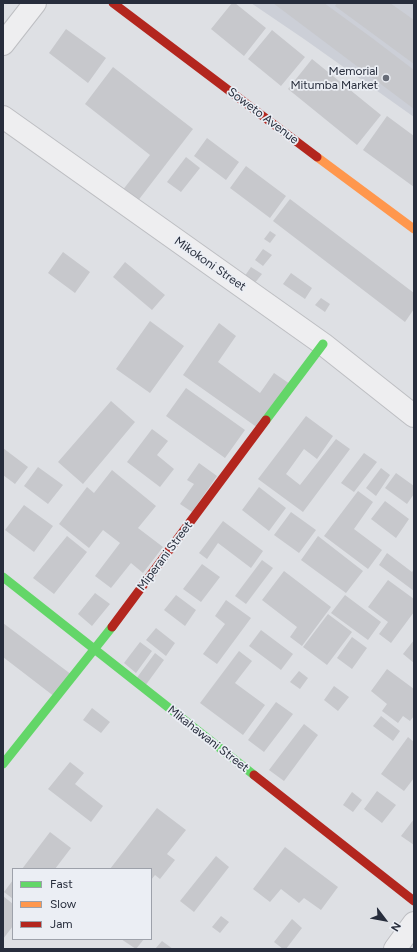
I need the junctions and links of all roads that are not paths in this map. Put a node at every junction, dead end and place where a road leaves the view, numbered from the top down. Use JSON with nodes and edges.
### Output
{"nodes":[{"id":1,"x":35,"y":3,"type":"edge"},
{"id":2,"x":113,"y":3,"type":"edge"},
{"id":3,"x":3,"y":44,"type":"edge"},
{"id":4,"x":3,"y":117,"type":"edge"},
{"id":5,"x":414,"y":229,"type":"edge"},
{"id":6,"x":323,"y":344,"type":"junction"},
{"id":7,"x":414,"y":416,"type":"edge"},
{"id":8,"x":3,"y":577,"type":"edge"},
{"id":9,"x":95,"y":650,"type":"junction"},
{"id":10,"x":3,"y":764,"type":"edge"},
{"id":11,"x":414,"y":901,"type":"edge"},
{"id":12,"x":414,"y":923,"type":"edge"},
{"id":13,"x":395,"y":949,"type":"edge"}],
"edges":[{"from":1,"to":3,"type":"street"},
{"from":2,"to":5,"type":"street","name":"Soweto Avenue"},
{"from":4,"to":6,"type":"street","name":"Mikokoni Street"},
{"from":6,"to":7,"type":"street","name":"Mikokoni Street"},
{"from":6,"to":9,"type":"street","name":"Miperani Street"},
{"from":8,"to":9,"type":"street","name":"Mikahawani Street"},
{"from":9,"to":10,"type":"street","name":"Miperani Street"},
{"from":9,"to":11,"type":"street","name":"Mikahawani Street"},
{"from":12,"to":13,"type":"street"}]}
